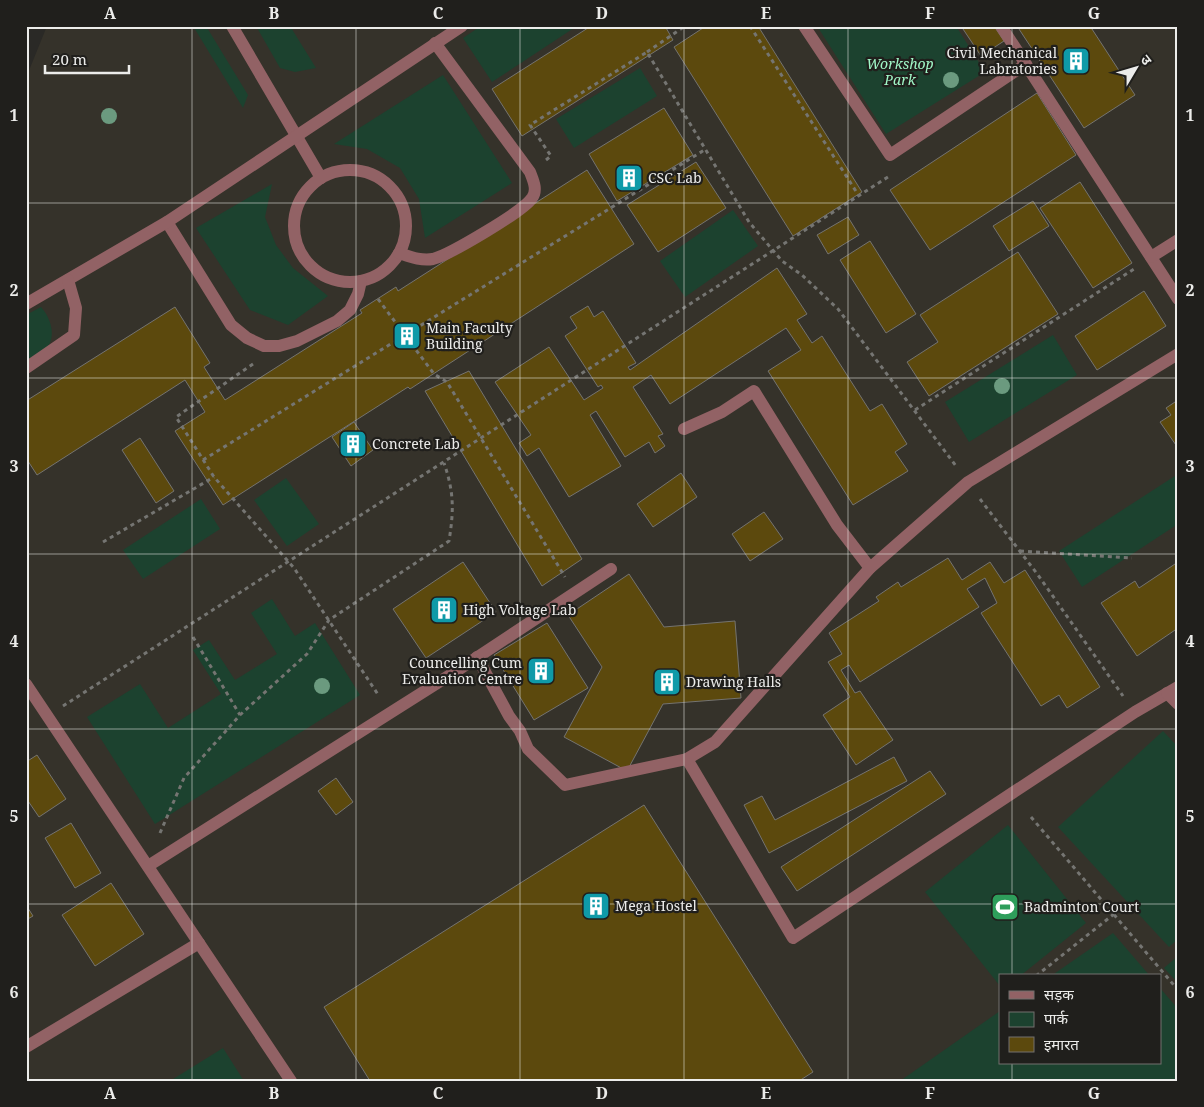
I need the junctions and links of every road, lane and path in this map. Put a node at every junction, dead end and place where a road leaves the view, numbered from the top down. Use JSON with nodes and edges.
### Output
{"nodes":[{"id":1,"x":232,"y":26,"type":"edge"},
{"id":2,"x":462,"y":26,"type":"edge"},
{"id":3,"x":685,"y":26,"type":"edge"},
{"id":4,"x":750,"y":26,"type":"edge"},
{"id":5,"x":804,"y":26,"type":"edge"},
{"id":6,"x":1001,"y":26,"type":"edge"},
{"id":7,"x":435,"y":43,"type":"junction"},
{"id":8,"x":647,"y":52,"type":"junction"},
{"id":9,"x":1026,"y":64,"type":"junction"},
{"id":10,"x":295,"y":138,"type":"junction"},
{"id":11,"x":706,"y":149,"type":"junction"},
{"id":12,"x":899,"y":170,"type":"dead end"},
{"id":13,"x":530,"y":172,"type":"junction"},
{"id":14,"x":321,"y":178,"type":"junction"},
{"id":15,"x":859,"y":196,"type":"junction"},
{"id":16,"x":167,"y":222,"type":"junction"},
{"id":17,"x":1178,"y":240,"type":"edge"},
{"id":18,"x":774,"y":252,"type":"junction"},
{"id":19,"x":399,"y":253,"type":"junction"},
{"id":20,"x":1151,"y":258,"type":"junction"},
{"id":21,"x":376,"y":276,"type":"junction"},
{"id":22,"x":68,"y":280,"type":"junction"},
{"id":23,"x":361,"y":281,"type":"junction"},
{"id":24,"x":1178,"y":299,"type":"edge"},
{"id":25,"x":26,"y":304,"type":"edge"},
{"id":26,"x":405,"y":335,"type":"junction"},
{"id":27,"x":279,"y":346,"type":"junction"},
{"id":28,"x":1178,"y":354,"type":"edge"},
{"id":29,"x":26,"y":368,"type":"edge"},
{"id":30,"x":915,"y":410,"type":"junction"},
{"id":31,"x":684,"y":429,"type":"dead end"},
{"id":32,"x":481,"y":439,"type":"junction"},
{"id":33,"x":203,"y":460,"type":"junction"},
{"id":34,"x":444,"y":462,"type":"junction"},
{"id":35,"x":214,"y":477,"type":"junction"},
{"id":36,"x":968,"y":482,"type":"junction"},
{"id":37,"x":103,"y":542,"type":"dead end"},
{"id":38,"x":1019,"y":550,"type":"junction"},
{"id":39,"x":1132,"y":558,"type":"dead end"},
{"id":40,"x":288,"y":562,"type":"junction"},
{"id":41,"x":870,"y":568,"type":"junction"},
{"id":42,"x":611,"y":570,"type":"dead end"},
{"id":43,"x":575,"y":593,"type":"junction"},
{"id":44,"x":329,"y":620,"type":"junction"},
{"id":45,"x":193,"y":637,"type":"dead end"},
{"id":46,"x":477,"y":657,"type":"junction"},
{"id":47,"x":26,"y":684,"type":"edge"},
{"id":48,"x":1172,"y":690,"type":"edge"},
{"id":49,"x":1178,"y":704,"type":"edge"},
{"id":50,"x":1135,"y":712,"type":"junction"},
{"id":51,"x":390,"y":713,"type":"junction"},
{"id":52,"x":240,"y":715,"type":"junction"},
{"id":53,"x":48,"y":716,"type":"junction"},
{"id":54,"x":687,"y":759,"type":"junction"},
{"id":55,"x":1031,"y":817,"type":"dead end"},
{"id":56,"x":148,"y":866,"type":"junction"},
{"id":57,"x":1114,"y":914,"type":"junction"},
{"id":58,"x":199,"y":943,"type":"junction"},
{"id":59,"x":1039,"y":974,"type":"edge"},
{"id":60,"x":1178,"y":990,"type":"edge"},
{"id":61,"x":26,"y":1048,"type":"edge"},
{"id":62,"x":289,"y":1080,"type":"edge"}],
"edges":[{"from":1,"to":10,"type":"lane"},
{"from":2,"to":7,"type":"lane"},
{"from":3,"to":8,"type":"path"},
{"from":4,"to":15,"type":"path"},
{"from":5,"to":9,"type":"lane"},
{"from":6,"to":9,"type":"lane"},
{"from":7,"to":10,"type":"lane"},
{"from":7,"to":13,"type":"lane"},
{"from":8,"to":11,"type":"path"},
{"from":8,"to":13,"type":"path"},
{"from":9,"to":20,"type":"lane"},
{"from":10,"to":14,"type":"lane"},
{"from":10,"to":16,"type":"lane"},
{"from":11,"to":18,"type":"path"},
{"from":11,"to":26,"type":"path"},
{"from":12,"to":15,"type":"path"},
{"from":13,"to":19,"type":"lane"},
{"from":14,"to":19,"type":"lane"},
{"from":14,"to":23,"type":"lane"},
{"from":15,"to":18,"type":"path"},
{"from":16,"to":22,"type":"lane"},
{"from":16,"to":27,"type":"lane"},
{"from":17,"to":20,"type":"lane"},
{"from":18,"to":30,"type":"path"},
{"from":18,"to":32,"type":"path"},
{"from":19,"to":21,"type":"lane"},
{"from":20,"to":24,"type":"lane"},
{"from":20,"to":30,"type":"path"},
{"from":21,"to":23,"type":"lane"},
{"from":21,"to":26,"type":"path"},
{"from":22,"to":25,"type":"lane"},
{"from":22,"to":29,"type":"lane"},
{"from":23,"to":27,"type":"lane"},
{"from":26,"to":32,"type":"path"},
{"from":26,"to":33,"type":"path"},
{"from":27,"to":33,"type":"path"},
{"from":28,"to":36,"type":"lane"},
{"from":30,"to":36,"type":"path"},
{"from":31,"to":41,"type":"lane"},
{"from":32,"to":34,"type":"path"},
{"from":32,"to":43,"type":"path"},
{"from":33,"to":35,"type":"path"},
{"from":34,"to":40,"type":"path"},
{"from":34,"to":44,"type":"path"},
{"from":35,"to":37,"type":"path"},
{"from":35,"to":40,"type":"path"},
{"from":36,"to":38,"type":"path"},
{"from":36,"to":41,"type":"lane"},
{"from":38,"to":39,"type":"path"},
{"from":38,"to":50,"type":"path"},
{"from":40,"to":44,"type":"path"},
{"from":40,"to":53,"type":"path"},
{"from":41,"to":54,"type":"lane"},
{"from":42,"to":43,"type":"lane"},
{"from":43,"to":46,"type":"lane"},
{"from":44,"to":51,"type":"path"},
{"from":44,"to":52,"type":"path"},
{"from":45,"to":52,"type":"path"},
{"from":46,"to":51,"type":"lane"},
{"from":46,"to":54,"type":"lane"},
{"from":47,"to":53,"type":"lane"},
{"from":48,"to":49,"type":"lane"},
{"from":48,"to":50,"type":"lane"},
{"from":50,"to":54,"type":"lane"},
{"from":51,"to":56,"type":"lane"},
{"from":52,"to":56,"type":"path"},
{"from":53,"to":56,"type":"lane"},
{"from":55,"to":57,"type":"path"},
{"from":56,"to":58,"type":"lane"},
{"from":57,"to":59,"type":"path"},
{"from":57,"to":60,"type":"path"},
{"from":58,"to":61,"type":"lane"},
{"from":58,"to":62,"type":"lane"}]}
